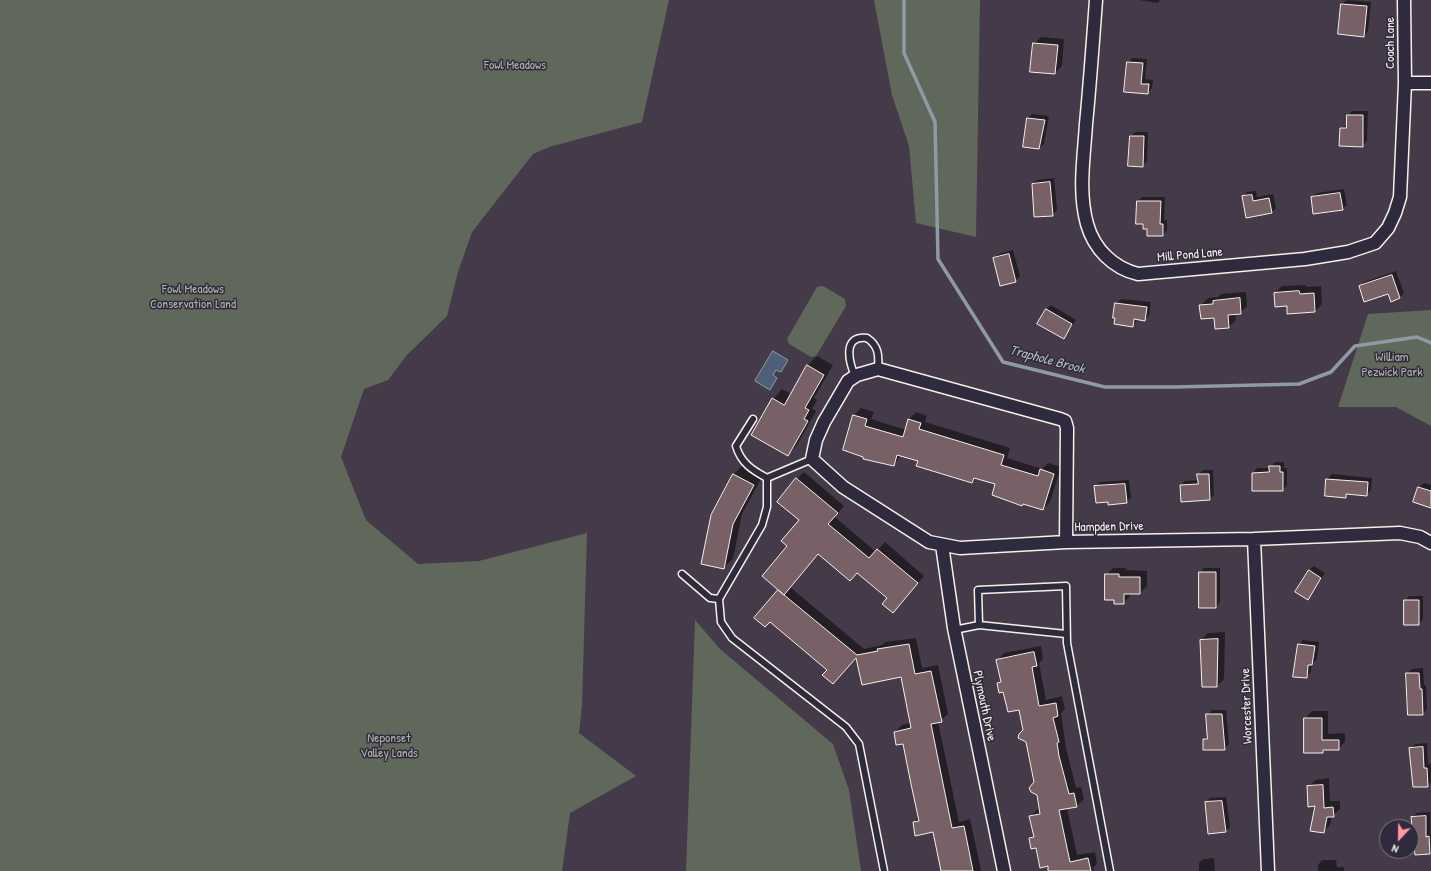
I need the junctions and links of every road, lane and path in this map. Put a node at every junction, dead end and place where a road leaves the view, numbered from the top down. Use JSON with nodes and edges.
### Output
{"nodes":[{"id":1,"x":1096,"y":0,"type":"edge"},
{"id":2,"x":1404,"y":0,"type":"edge"},
{"id":3,"x":1405,"y":83,"type":"junction"},
{"id":4,"x":1431,"y":83,"type":"edge"},
{"id":5,"x":878,"y":369,"type":"junction"},
{"id":6,"x":855,"y":376,"type":"junction"},
{"id":7,"x":753,"y":419,"type":"dead end"},
{"id":8,"x":812,"y":459,"type":"junction"},
{"id":9,"x":767,"y":478,"type":"junction"},
{"id":10,"x":1254,"y":539,"type":"junction"},
{"id":11,"x":1066,"y":542,"type":"junction"},
{"id":12,"x":1431,"y":543,"type":"edge"},
{"id":13,"x":942,"y":545,"type":"junction"},
{"id":14,"x":682,"y":574,"type":"dead end"},
{"id":15,"x":719,"y":599,"type":"junction"},
{"id":16,"x":979,"y":625,"type":"junction"},
{"id":17,"x":954,"y":630,"type":"junction"},
{"id":18,"x":1066,"y":634,"type":"junction"},
{"id":19,"x":884,"y":871,"type":"edge"},
{"id":20,"x":1004,"y":871,"type":"edge"},
{"id":21,"x":1110,"y":871,"type":"edge"},
{"id":22,"x":1268,"y":871,"type":"edge"}],
"edges":[{"from":1,"to":3,"type":"street","name":"Mill Pond Lane"},
{"from":2,"to":3,"type":"street","name":"Coach Lane"},
{"from":3,"to":4,"type":"street","name":"Coach Lane"},
{"from":5,"to":6,"type":"street"},
{"from":5,"to":6,"type":"lane"},
{"from":5,"to":11,"type":"street"},
{"from":6,"to":8,"type":"street"},
{"from":7,"to":9,"type":"lane"},
{"from":8,"to":9,"type":"lane"},
{"from":8,"to":13,"type":"street","name":"Hampden Drive"},
{"from":9,"to":15,"type":"lane"},
{"from":10,"to":11,"type":"street","name":"Hampden Drive"},
{"from":10,"to":12,"type":"street","name":"Hampden Drive"},
{"from":10,"to":22,"type":"street","name":"Worcester Drive"},
{"from":11,"to":13,"type":"street","name":"Hampden Drive"},
{"from":13,"to":17,"type":"street","name":"Plymouth Drive"},
{"from":14,"to":15,"type":"lane"},
{"from":15,"to":19,"type":"lane"},
{"from":16,"to":17,"type":"lane"},
{"from":16,"to":18,"type":"lane"},
{"from":16,"to":18,"type":"lane"},
{"from":17,"to":20,"type":"street","name":"Plymouth Drive"},
{"from":18,"to":21,"type":"lane"}]}
